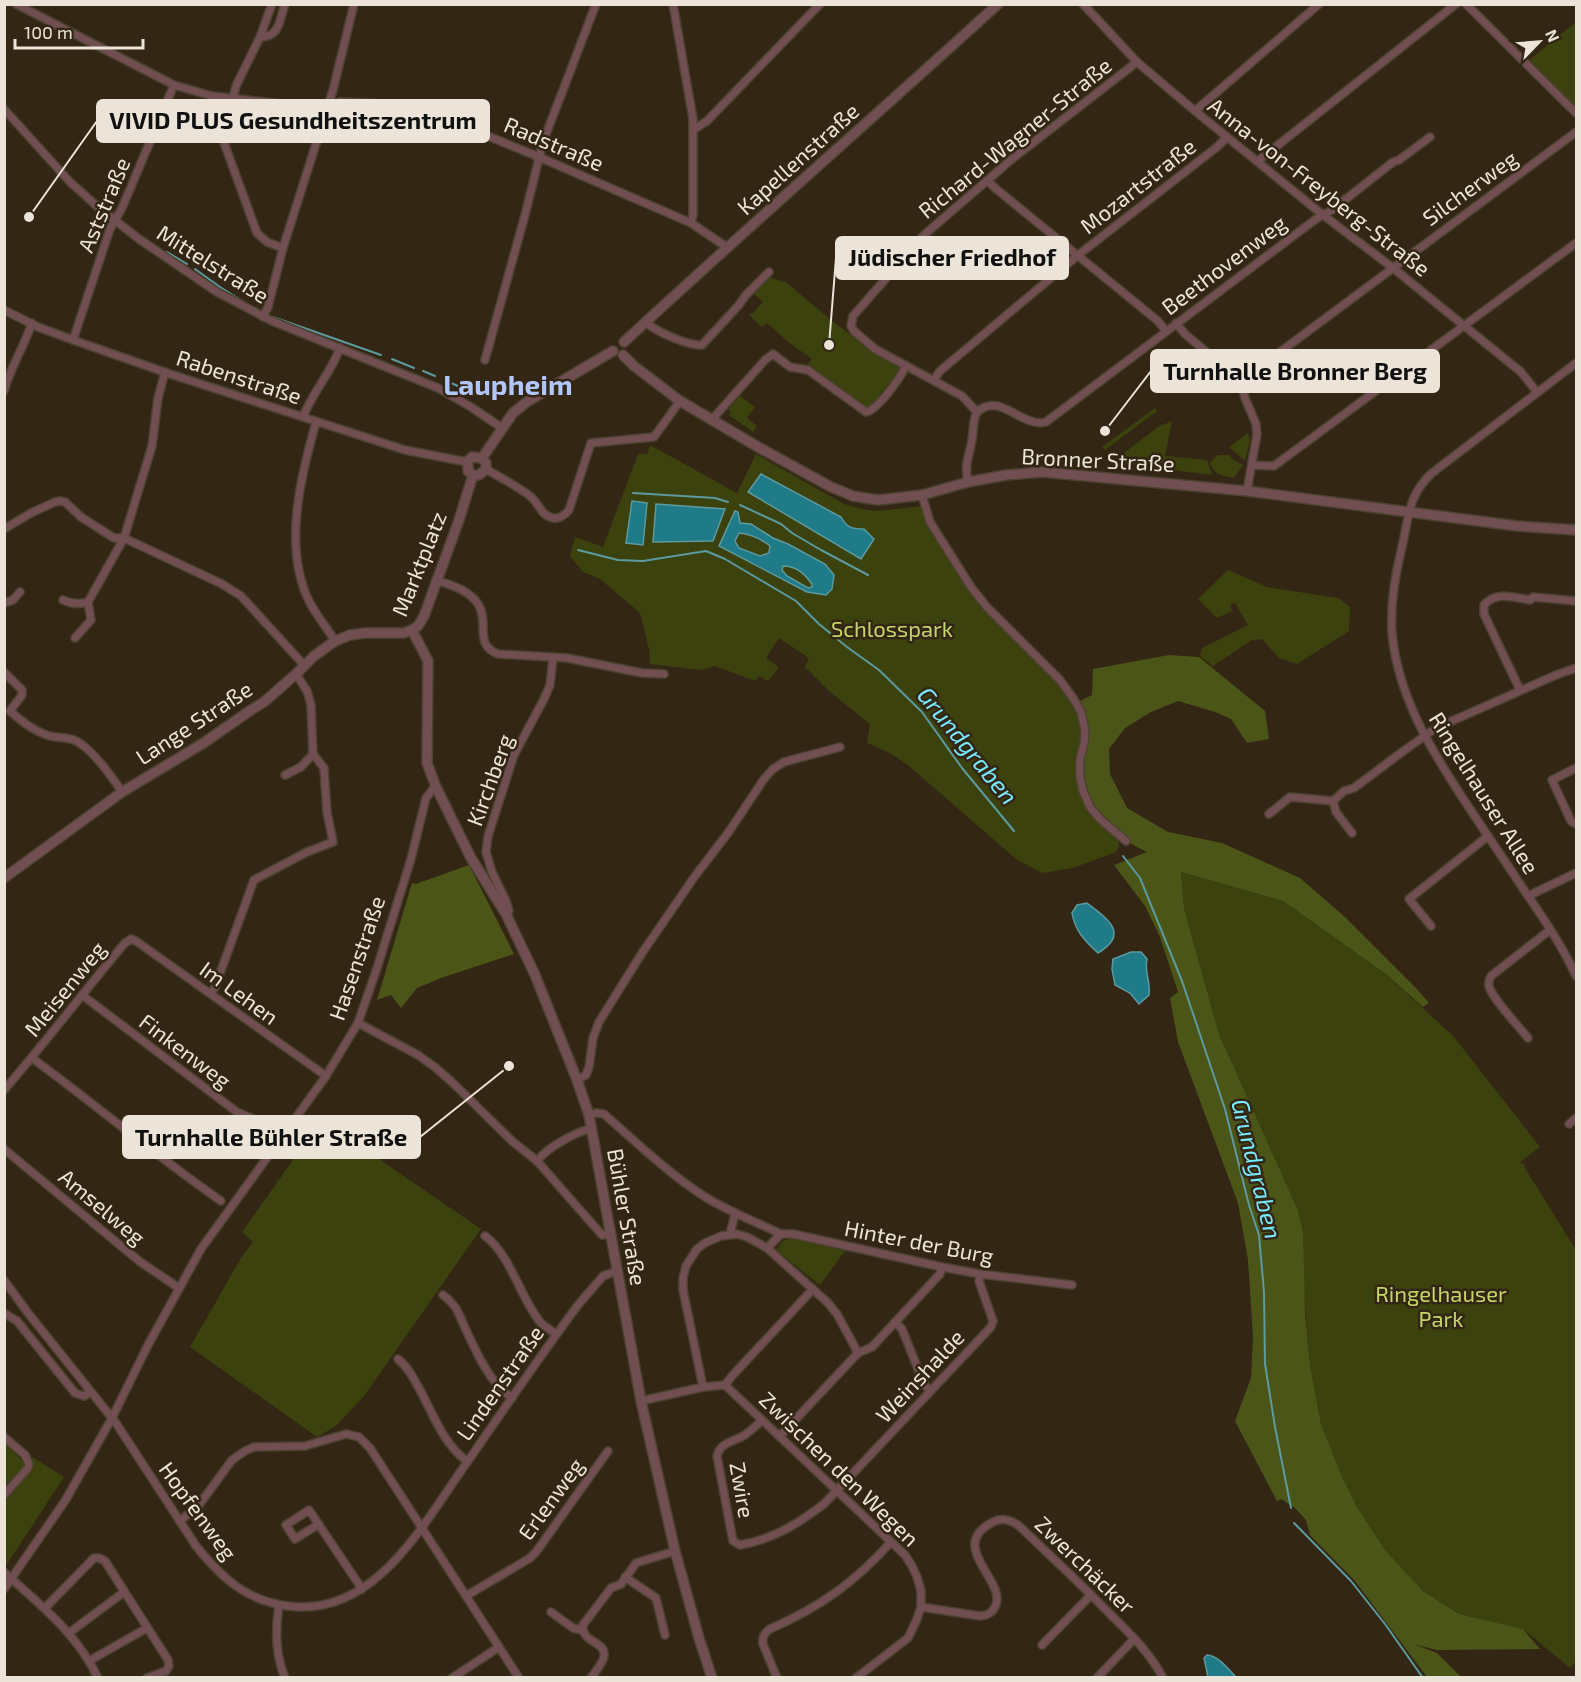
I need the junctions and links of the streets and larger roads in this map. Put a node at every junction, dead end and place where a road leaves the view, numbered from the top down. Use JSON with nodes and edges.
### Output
{"nodes":[{"id":1,"x":16,"y":4,"type":"edge"},
{"id":2,"x":272,"y":4,"type":"edge"},
{"id":3,"x":285,"y":4,"type":"edge"},
{"id":4,"x":354,"y":4,"type":"edge"},
{"id":5,"x":596,"y":4,"type":"edge"},
{"id":6,"x":673,"y":4,"type":"edge"},
{"id":7,"x":820,"y":4,"type":"edge"},
{"id":8,"x":998,"y":4,"type":"edge"},
{"id":9,"x":1083,"y":4,"type":"edge"},
{"id":10,"x":1319,"y":4,"type":"edge"},
{"id":11,"x":1456,"y":4,"type":"edge"},
{"id":12,"x":1466,"y":4,"type":"edge"},
{"id":13,"x":260,"y":37,"type":"junction"},
{"id":14,"x":1137,"y":62,"type":"junction"},
{"id":15,"x":174,"y":85,"type":"junction"},
{"id":16,"x":212,"y":96,"type":"junction"},
{"id":17,"x":233,"y":98,"type":"junction"},
{"id":18,"x":328,"y":105,"type":"junction"},
{"id":19,"x":4,"y":109,"type":"edge"},
{"id":20,"x":1195,"y":111,"type":"junction"},
{"id":21,"x":1576,"y":113,"type":"edge"},
{"id":22,"x":693,"y":130,"type":"junction"},
{"id":23,"x":1576,"y":132,"type":"edge"},
{"id":24,"x":1227,"y":136,"type":"junction"},
{"id":25,"x":1430,"y":137,"type":"dead end"},
{"id":26,"x":539,"y":157,"type":"junction"},
{"id":27,"x":1258,"y":161,"type":"junction"},
{"id":28,"x":987,"y":181,"type":"junction"},
{"id":29,"x":1323,"y":215,"type":"junction"},
{"id":30,"x":115,"y":220,"type":"junction"},
{"id":31,"x":691,"y":223,"type":"junction"},
{"id":32,"x":1576,"y":243,"type":"edge"},
{"id":33,"x":283,"y":248,"type":"junction"},
{"id":34,"x":728,"y":248,"type":"junction"},
{"id":35,"x":1077,"y":256,"type":"junction"},
{"id":36,"x":1393,"y":268,"type":"junction"},
{"id":37,"x":770,"y":272,"type":"dead end"},
{"id":38,"x":4,"y":310,"type":"edge"},
{"id":39,"x":263,"y":317,"type":"junction"},
{"id":40,"x":646,"y":322,"type":"junction"},
{"id":41,"x":32,"y":323,"type":"junction"},
{"id":42,"x":1176,"y":323,"type":"junction"},
{"id":43,"x":1463,"y":325,"type":"junction"},
{"id":44,"x":1166,"y":331,"type":"junction"},
{"id":45,"x":73,"y":340,"type":"junction"},
{"id":46,"x":624,"y":342,"type":"junction"},
{"id":47,"x":340,"y":348,"type":"junction"},
{"id":48,"x":613,"y":351,"type":"junction"},
{"id":49,"x":623,"y":355,"type":"junction"},
{"id":50,"x":484,"y":360,"type":"dead end"},
{"id":51,"x":1576,"y":363,"type":"edge"},
{"id":52,"x":906,"y":366,"type":"junction"},
{"id":53,"x":165,"y":372,"type":"junction"},
{"id":54,"x":934,"y":380,"type":"junction"},
{"id":55,"x":1241,"y":381,"type":"junction"},
{"id":56,"x":4,"y":391,"type":"edge"},
{"id":57,"x":1537,"y":392,"type":"junction"},
{"id":58,"x":680,"y":401,"type":"junction"},
{"id":59,"x":977,"y":412,"type":"junction"},
{"id":60,"x":303,"y":417,"type":"junction"},
{"id":61,"x":712,"y":420,"type":"junction"},
{"id":62,"x":316,"y":422,"type":"junction"},
{"id":63,"x":502,"y":428,"type":"junction"},
{"id":64,"x":482,"y":458,"type":"junction"},
{"id":65,"x":467,"y":462,"type":"junction"},
{"id":66,"x":1252,"y":465,"type":"junction"},
{"id":67,"x":486,"y":469,"type":"junction"},
{"id":68,"x":473,"y":475,"type":"junction"},
{"id":69,"x":968,"y":482,"type":"junction"},
{"id":70,"x":1247,"y":491,"type":"junction"},
{"id":71,"x":922,"y":495,"type":"junction"},
{"id":72,"x":1410,"y":511,"type":"junction"},
{"id":73,"x":4,"y":529,"type":"edge"},
{"id":74,"x":1576,"y":530,"type":"edge"},
{"id":75,"x":124,"y":538,"type":"junction"},
{"id":76,"x":436,"y":580,"type":"junction"},
{"id":77,"x":20,"y":592,"type":"dead end"},
{"id":78,"x":63,"y":600,"type":"dead end"},
{"id":79,"x":1576,"y":601,"type":"edge"},
{"id":80,"x":88,"y":602,"type":"junction"},
{"id":81,"x":4,"y":603,"type":"edge"},
{"id":82,"x":412,"y":630,"type":"junction"},
{"id":83,"x":75,"y":638,"type":"dead end"},
{"id":84,"x":335,"y":641,"type":"junction"},
{"id":85,"x":553,"y":658,"type":"junction"},
{"id":86,"x":304,"y":665,"type":"junction"},
{"id":87,"x":1576,"y":668,"type":"edge"},
{"id":88,"x":4,"y":672,"type":"edge"},
{"id":89,"x":296,"y":674,"type":"junction"},
{"id":90,"x":664,"y":674,"type":"dead end"},
{"id":91,"x":1520,"y":690,"type":"junction"},
{"id":92,"x":8,"y":713,"type":"edge"},
{"id":93,"x":1424,"y":736,"type":"junction"},
{"id":94,"x":840,"y":747,"type":"dead end"},
{"id":95,"x":313,"y":754,"type":"junction"},
{"id":96,"x":1576,"y":768,"type":"edge"},
{"id":97,"x":285,"y":775,"type":"dead end"},
{"id":98,"x":436,"y":788,"type":"junction"},
{"id":99,"x":122,"y":792,"type":"junction"},
{"id":100,"x":1333,"y":801,"type":"junction"},
{"id":101,"x":1269,"y":814,"type":"dead end"},
{"id":102,"x":1576,"y":824,"type":"edge"},
{"id":103,"x":1352,"y":833,"type":"dead end"},
{"id":104,"x":1488,"y":836,"type":"junction"},
{"id":105,"x":1126,"y":841,"type":"dead end"},
{"id":106,"x":1576,"y":873,"type":"edge"},
{"id":107,"x":4,"y":878,"type":"edge"},
{"id":108,"x":1528,"y":896,"type":"junction"},
{"id":109,"x":506,"y":915,"type":"junction"},
{"id":110,"x":1431,"y":926,"type":"dead end"},
{"id":111,"x":1551,"y":930,"type":"junction"},
{"id":112,"x":131,"y":939,"type":"joint"},
{"id":113,"x":1576,"y":974,"type":"edge"},
{"id":114,"x":211,"y":994,"type":"junction"},
{"id":115,"x":82,"y":995,"type":"junction"},
{"id":116,"x":358,"y":1023,"type":"junction"},
{"id":117,"x":1528,"y":1038,"type":"dead end"},
{"id":118,"x":32,"y":1058,"type":"junction"},
{"id":119,"x":326,"y":1076,"type":"junction"},
{"id":120,"x":577,"y":1080,"type":"junction"},
{"id":121,"x":4,"y":1090,"type":"edge"},
{"id":122,"x":589,"y":1115,"type":"junction"},
{"id":123,"x":1576,"y":1118,"type":"edge"},
{"id":124,"x":1569,"y":1124,"type":"dead end"},
{"id":125,"x":272,"y":1127,"type":"dead end"},
{"id":126,"x":592,"y":1128,"type":"junction"},
{"id":127,"x":4,"y":1149,"type":"edge"},
{"id":128,"x":537,"y":1161,"type":"junction"},
{"id":129,"x":221,"y":1201,"type":"dead end"},
{"id":130,"x":735,"y":1214,"type":"junction"},
{"id":131,"x":610,"y":1234,"type":"junction"},
{"id":132,"x":730,"y":1234,"type":"junction"},
{"id":133,"x":781,"y":1234,"type":"junction"},
{"id":134,"x":485,"y":1236,"type":"dead end"},
{"id":135,"x":767,"y":1248,"type":"junction"},
{"id":136,"x":942,"y":1267,"type":"junction"},
{"id":137,"x":617,"y":1271,"type":"junction"},
{"id":138,"x":980,"y":1274,"type":"junction"},
{"id":139,"x":4,"y":1280,"type":"edge"},
{"id":140,"x":1071,"y":1285,"type":"dead end"},
{"id":141,"x":179,"y":1288,"type":"junction"},
{"id":142,"x":813,"y":1289,"type":"junction"},
{"id":143,"x":443,"y":1295,"type":"dead end"},
{"id":144,"x":4,"y":1313,"type":"edge"},
{"id":145,"x":895,"y":1322,"type":"junction"},
{"id":146,"x":556,"y":1334,"type":"junction"},
{"id":147,"x":858,"y":1353,"type":"junction"},
{"id":148,"x":398,"y":1359,"type":"dead end"},
{"id":149,"x":725,"y":1385,"type":"junction"},
{"id":150,"x":703,"y":1388,"type":"junction"},
{"id":151,"x":930,"y":1391,"type":"junction"},
{"id":152,"x":90,"y":1392,"type":"junction"},
{"id":153,"x":512,"y":1398,"type":"junction"},
{"id":154,"x":641,"y":1401,"type":"junction"},
{"id":155,"x":112,"y":1418,"type":"junction"},
{"id":156,"x":762,"y":1420,"type":"junction"},
{"id":157,"x":780,"y":1436,"type":"junction"},
{"id":158,"x":4,"y":1437,"type":"edge"},
{"id":159,"x":608,"y":1451,"type":"dead end"},
{"id":160,"x":467,"y":1461,"type":"junction"},
{"id":161,"x":837,"y":1491,"type":"junction"},
{"id":162,"x":4,"y":1496,"type":"edge"},
{"id":163,"x":180,"y":1521,"type":"junction"},
{"id":164,"x":319,"y":1524,"type":"junction"},
{"id":165,"x":422,"y":1526,"type":"junction"},
{"id":166,"x":891,"y":1542,"type":"junction"},
{"id":167,"x":675,"y":1551,"type":"junction"},
{"id":168,"x":4,"y":1572,"type":"edge"},
{"id":169,"x":625,"y":1578,"type":"junction"},
{"id":170,"x":12,"y":1579,"type":"junction"},
{"id":171,"x":4,"y":1589,"type":"edge"},
{"id":172,"x":362,"y":1589,"type":"junction"},
{"id":173,"x":124,"y":1592,"type":"junction"},
{"id":174,"x":1091,"y":1595,"type":"junction"},
{"id":175,"x":466,"y":1596,"type":"junction"},
{"id":176,"x":279,"y":1605,"type":"junction"},
{"id":177,"x":45,"y":1608,"type":"junction"},
{"id":178,"x":921,"y":1608,"type":"junction"},
{"id":179,"x":551,"y":1612,"type":"dead end"},
{"id":180,"x":147,"y":1628,"type":"junction"},
{"id":181,"x":582,"y":1630,"type":"junction"},
{"id":182,"x":69,"y":1633,"type":"junction"},
{"id":183,"x":666,"y":1635,"type":"dead end"},
{"id":184,"x":1134,"y":1639,"type":"junction"},
{"id":185,"x":1042,"y":1645,"type":"dead end"},
{"id":186,"x":499,"y":1647,"type":"junction"},
{"id":187,"x":90,"y":1661,"type":"junction"},
{"id":188,"x":98,"y":1677,"type":"edge"},
{"id":189,"x":147,"y":1677,"type":"edge"},
{"id":190,"x":285,"y":1677,"type":"edge"},
{"id":191,"x":452,"y":1677,"type":"edge"},
{"id":192,"x":519,"y":1677,"type":"edge"},
{"id":193,"x":591,"y":1677,"type":"edge"},
{"id":194,"x":712,"y":1677,"type":"edge"},
{"id":195,"x":777,"y":1677,"type":"edge"},
{"id":196,"x":856,"y":1677,"type":"edge"},
{"id":197,"x":1097,"y":1677,"type":"edge"},
{"id":198,"x":1163,"y":1677,"type":"edge"}],
"edges":[{"from":1,"to":15,"type":"street","name":"Radstraße"},
{"from":2,"to":13,"type":"street"},
{"from":3,"to":13,"type":"street"},
{"from":4,"to":18,"type":"street"},
{"from":5,"to":26,"type":"street"},
{"from":6,"to":22,"type":"street"},
{"from":7,"to":22,"type":"street"},
{"from":8,"to":34,"type":"street","name":"Kapellenstraße"},
{"from":9,"to":14,"type":"street","name":"Anna-von-Freyberg-Straße"},
{"from":10,"to":20,"type":"street"},
{"from":11,"to":27,"type":"street"},
{"from":12,"to":21,"type":"street"},
{"from":13,"to":17,"type":"street"},
{"from":14,"to":20,"type":"street","name":"Anna-von-Freyberg-Straße"},
{"from":14,"to":28,"type":"street","name":"Richard-Wagner-Straße"},
{"from":15,"to":16,"type":"street","name":"Radstraße"},
{"from":15,"to":30,"type":"street","name":"Aststraße"},
{"from":16,"to":17,"type":"street","name":"Radstraße"},
{"from":16,"to":33,"type":"street"},
{"from":17,"to":18,"type":"street","name":"Radstraße"},
{"from":18,"to":26,"type":"street","name":"Radstraße"},
{"from":18,"to":33,"type":"street"},
{"from":19,"to":30,"type":"street","name":"Mittelstraße"},
{"from":20,"to":24,"type":"street","name":"Anna-von-Freyberg-Straße"},
{"from":22,"to":31,"type":"street"},
{"from":23,"to":36,"type":"street","name":"Silcherweg"},
{"from":24,"to":27,"type":"street","name":"Anna-von-Freyberg-Straße"},
{"from":24,"to":35,"type":"street","name":"Mozartstraße"},
{"from":25,"to":29,"type":"street","name":"Beethovenweg"},
{"from":26,"to":31,"type":"street","name":"Radstraße"},
{"from":26,"to":50,"type":"street"},
{"from":27,"to":29,"type":"street","name":"Anna-von-Freyberg-Straße"},
{"from":28,"to":35,"type":"street"},
{"from":28,"to":52,"type":"street","name":"Richard-Wagner-Straße"},
{"from":29,"to":36,"type":"street","name":"Anna-von-Freyberg-Straße"},
{"from":29,"to":42,"type":"street","name":"Beethovenweg"},
{"from":30,"to":39,"type":"street","name":"Mittelstraße"},
{"from":30,"to":45,"type":"street","name":"Aststraße"},
{"from":31,"to":34,"type":"street","name":"Radstraße"},
{"from":32,"to":43,"type":"street"},
{"from":33,"to":39,"type":"street"},
{"from":34,"to":40,"type":"street","name":"Kapellenstraße"},
{"from":35,"to":44,"type":"street"},
{"from":35,"to":54,"type":"street","name":"Mozartstraße"},
{"from":36,"to":43,"type":"street","name":"Anna-von-Freyberg-Straße"},
{"from":36,"to":55,"type":"street","name":"Silcherweg"},
{"from":37,"to":40,"type":"street"},
{"from":38,"to":41,"type":"street","name":"Rabenstraße"},
{"from":39,"to":47,"type":"street","name":"Mittelstraße"},
{"from":40,"to":46,"type":"street","name":"Kapellenstraße"},
{"from":41,"to":45,"type":"street","name":"Rabenstraße"},
{"from":41,"to":56,"type":"street"},
{"from":42,"to":44,"type":"street","name":"Beethovenweg"},
{"from":42,"to":55,"type":"street"},
{"from":43,"to":57,"type":"street","name":"Anna-von-Freyberg-Straße"},
{"from":43,"to":66,"type":"street"},
{"from":44,"to":59,"type":"street","name":"Beethovenweg"},
{"from":45,"to":53,"type":"street","name":"Rabenstraße"},
{"from":46,"to":48,"type":"street"},
{"from":46,"to":49,"type":"street"},
{"from":47,"to":60,"type":"street"},
{"from":47,"to":63,"type":"street","name":"Mittelstraße"},
{"from":48,"to":49,"type":"street"},
{"from":48,"to":63,"type":"street"},
{"from":49,"to":58,"type":"street","name":"Bronner Straße"},
{"from":51,"to":57,"type":"street","name":"Ringelhauser Allee"},
{"from":52,"to":54,"type":"street"},
{"from":52,"to":61,"type":"street"},
{"from":53,"to":60,"type":"street","name":"Rabenstraße"},
{"from":53,"to":75,"type":"street"},
{"from":54,"to":59,"type":"street"},
{"from":55,"to":66,"type":"street"},
{"from":57,"to":72,"type":"street","name":"Ringelhauser Allee"},
{"from":58,"to":61,"type":"street","name":"Bronner Straße"},
{"from":58,"to":67,"type":"street"},
{"from":59,"to":69,"type":"street"},
{"from":60,"to":62,"type":"street","name":"Rabenstraße"},
{"from":61,"to":71,"type":"street","name":"Bronner Straße"},
{"from":62,"to":65,"type":"street","name":"Rabenstraße"},
{"from":62,"to":84,"type":"street"},
{"from":63,"to":64,"type":"street"},
{"from":64,"to":65,"type":"street"},
{"from":64,"to":67,"type":"street"},
{"from":65,"to":68,"type":"street"},
{"from":66,"to":70,"type":"street"},
{"from":67,"to":68,"type":"street"},
{"from":68,"to":76,"type":"street","name":"Marktplatz"},
{"from":69,"to":70,"type":"street","name":"Bronner Straße"},
{"from":69,"to":71,"type":"street","name":"Bronner Straße"},
{"from":70,"to":72,"type":"street","name":"Bronner Straße"},
{"from":71,"to":105,"type":"street"},
{"from":72,"to":74,"type":"street","name":"Bronner Straße"},
{"from":72,"to":93,"type":"street","name":"Ringelhauser Allee"},
{"from":73,"to":75,"type":"street"},
{"from":75,"to":80,"type":"street"},
{"from":75,"to":86,"type":"street"},
{"from":76,"to":82,"type":"street","name":"Marktplatz"},
{"from":76,"to":85,"type":"street"},
{"from":77,"to":81,"type":"street"},
{"from":78,"to":80,"type":"street"},
{"from":79,"to":91,"type":"street"},
{"from":80,"to":83,"type":"street"},
{"from":82,"to":84,"type":"street","name":"Lange Straße"},
{"from":82,"to":98,"type":"street","name":"Marktplatz"},
{"from":84,"to":86,"type":"street","name":"Lange Straße"},
{"from":85,"to":90,"type":"street"},
{"from":85,"to":109,"type":"street","name":"Kirchberg"},
{"from":86,"to":89,"type":"street","name":"Lange Straße"},
{"from":87,"to":91,"type":"street"},
{"from":88,"to":92,"type":"street"},
{"from":89,"to":95,"type":"street"},
{"from":89,"to":99,"type":"street","name":"Lange Straße"},
{"from":91,"to":93,"type":"street"},
{"from":92,"to":99,"type":"street"},
{"from":93,"to":100,"type":"street"},
{"from":93,"to":104,"type":"street","name":"Ringelhauser Allee"},
{"from":94,"to":120,"type":"street"},
{"from":95,"to":97,"type":"street"},
{"from":95,"to":114,"type":"street"},
{"from":96,"to":102,"type":"street"},
{"from":98,"to":109,"type":"street","name":"Bühler Straße"},
{"from":98,"to":116,"type":"street","name":"Hasenstraße"},
{"from":99,"to":107,"type":"street","name":"Lange Straße"},
{"from":100,"to":101,"type":"street"},
{"from":100,"to":103,"type":"street"},
{"from":104,"to":108,"type":"street","name":"Ringelhauser Allee"},
{"from":104,"to":110,"type":"street"},
{"from":106,"to":108,"type":"street"},
{"from":108,"to":111,"type":"street","name":"Ringelhauser Allee"},
{"from":109,"to":120,"type":"street","name":"Bühler Straße"},
{"from":111,"to":113,"type":"street","name":"Ringelhauser Allee"},
{"from":111,"to":117,"type":"street"},
{"from":112,"to":114,"type":"street","name":"Im Lehen"},
{"from":112,"to":115,"type":"street","name":"Meisenweg"},
{"from":114,"to":119,"type":"street","name":"Im Lehen"},
{"from":115,"to":118,"type":"street","name":"Meisenweg"},
{"from":115,"to":125,"type":"street","name":"Finkenweg"},
{"from":116,"to":119,"type":"street","name":"Hasenstraße"},
{"from":116,"to":128,"type":"street"},
{"from":118,"to":121,"type":"street","name":"Meisenweg"},
{"from":118,"to":129,"type":"street"},
{"from":119,"to":141,"type":"street","name":"Hasenstraße"},
{"from":120,"to":122,"type":"street","name":"Bühler Straße"},
{"from":122,"to":126,"type":"street","name":"Bühler Straße"},
{"from":122,"to":130,"type":"street","name":"Hinter der Burg"},
{"from":123,"to":124,"type":"street"},
{"from":126,"to":128,"type":"street"},
{"from":126,"to":131,"type":"street","name":"Bühler Straße"},
{"from":127,"to":141,"type":"street","name":"Amselweg"},
{"from":128,"to":131,"type":"street"},
{"from":130,"to":132,"type":"street"},
{"from":130,"to":133,"type":"street","name":"Hinter der Burg"},
{"from":131,"to":137,"type":"street","name":"Bühler Straße"},
{"from":132,"to":135,"type":"street"},
{"from":132,"to":150,"type":"street"},
{"from":133,"to":135,"type":"street"},
{"from":133,"to":136,"type":"street","name":"Hinter der Burg"},
{"from":134,"to":146,"type":"street"},
{"from":135,"to":142,"type":"street"},
{"from":136,"to":138,"type":"street","name":"Hinter der Burg"},
{"from":136,"to":145,"type":"street"},
{"from":137,"to":146,"type":"street","name":"Lindenstraße"},
{"from":137,"to":154,"type":"street","name":"Bühler Straße"},
{"from":138,"to":140,"type":"street","name":"Hinter der Burg"},
{"from":138,"to":151,"type":"street","name":"Weinshalde"},
{"from":139,"to":152,"type":"street","name":"Hopfenweg"},
{"from":141,"to":155,"type":"street","name":"Hasenstraße"},
{"from":142,"to":147,"type":"street"},
{"from":142,"to":149,"type":"street"},
{"from":143,"to":153,"type":"street"},
{"from":144,"to":152,"type":"street"},
{"from":145,"to":147,"type":"street"},
{"from":145,"to":151,"type":"street"},
{"from":146,"to":153,"type":"street","name":"Lindenstraße"},
{"from":147,"to":157,"type":"street"},
{"from":148,"to":160,"type":"street"},
{"from":149,"to":150,"type":"street"},
{"from":149,"to":156,"type":"street","name":"Zwischen den Wegen"},
{"from":150,"to":154,"type":"street"},
{"from":151,"to":161,"type":"street","name":"Weinshalde"},
{"from":152,"to":155,"type":"street","name":"Hopfenweg"},
{"from":153,"to":160,"type":"street","name":"Lindenstraße"},
{"from":154,"to":167,"type":"street","name":"Bühler Straße"},
{"from":155,"to":163,"type":"street","name":"Hopfenweg"},
{"from":155,"to":170,"type":"street","name":"Hasenstraße"},
{"from":156,"to":157,"type":"street","name":"Zwischen den Wegen"},
{"from":156,"to":161,"type":"street","name":"Zwire"},
{"from":157,"to":161,"type":"street","name":"Zwischen den Wegen"},
{"from":158,"to":162,"type":"street"},
{"from":159,"to":175,"type":"street","name":"Erlenweg"},
{"from":160,"to":165,"type":"street","name":"Lindenstraße"},
{"from":161,"to":166,"type":"street","name":"Zwischen den Wegen"},
{"from":163,"to":165,"type":"street"},
{"from":163,"to":176,"type":"street","name":"Hopfenweg"},
{"from":164,"to":164,"type":"street"},
{"from":164,"to":172,"type":"street"},
{"from":165,"to":172,"type":"street","name":"Hopfenweg"},
{"from":165,"to":175,"type":"street"},
{"from":166,"to":178,"type":"street","name":"Zwischen den Wegen"},
{"from":166,"to":195,"type":"street"},
{"from":167,"to":169,"type":"street"},
{"from":167,"to":194,"type":"street","name":"Bühler Straße"},
{"from":168,"to":170,"type":"street"},
{"from":169,"to":181,"type":"street"},
{"from":169,"to":183,"type":"street"},
{"from":170,"to":171,"type":"street","name":"Hasenstraße"},
{"from":170,"to":177,"type":"street"},
{"from":172,"to":176,"type":"street","name":"Hopfenweg"},
{"from":173,"to":177,"type":"street"},
{"from":173,"to":180,"type":"street"},
{"from":173,"to":182,"type":"street"},
{"from":174,"to":178,"type":"street","name":"Zwerchäcker"},
{"from":174,"to":184,"type":"street","name":"Zwerchäcker"},
{"from":174,"to":185,"type":"street"},
{"from":175,"to":186,"type":"street"},
{"from":176,"to":190,"type":"street"},
{"from":177,"to":182,"type":"street"},
{"from":178,"to":196,"type":"street"},
{"from":179,"to":181,"type":"street"},
{"from":180,"to":187,"type":"street"},
{"from":180,"to":189,"type":"street"},
{"from":181,"to":193,"type":"street"},
{"from":182,"to":187,"type":"street"},
{"from":184,"to":197,"type":"street"},
{"from":184,"to":198,"type":"street","name":"Zwerchäcker"},
{"from":186,"to":191,"type":"street"},
{"from":186,"to":192,"type":"street"},
{"from":187,"to":188,"type":"street"}]}
